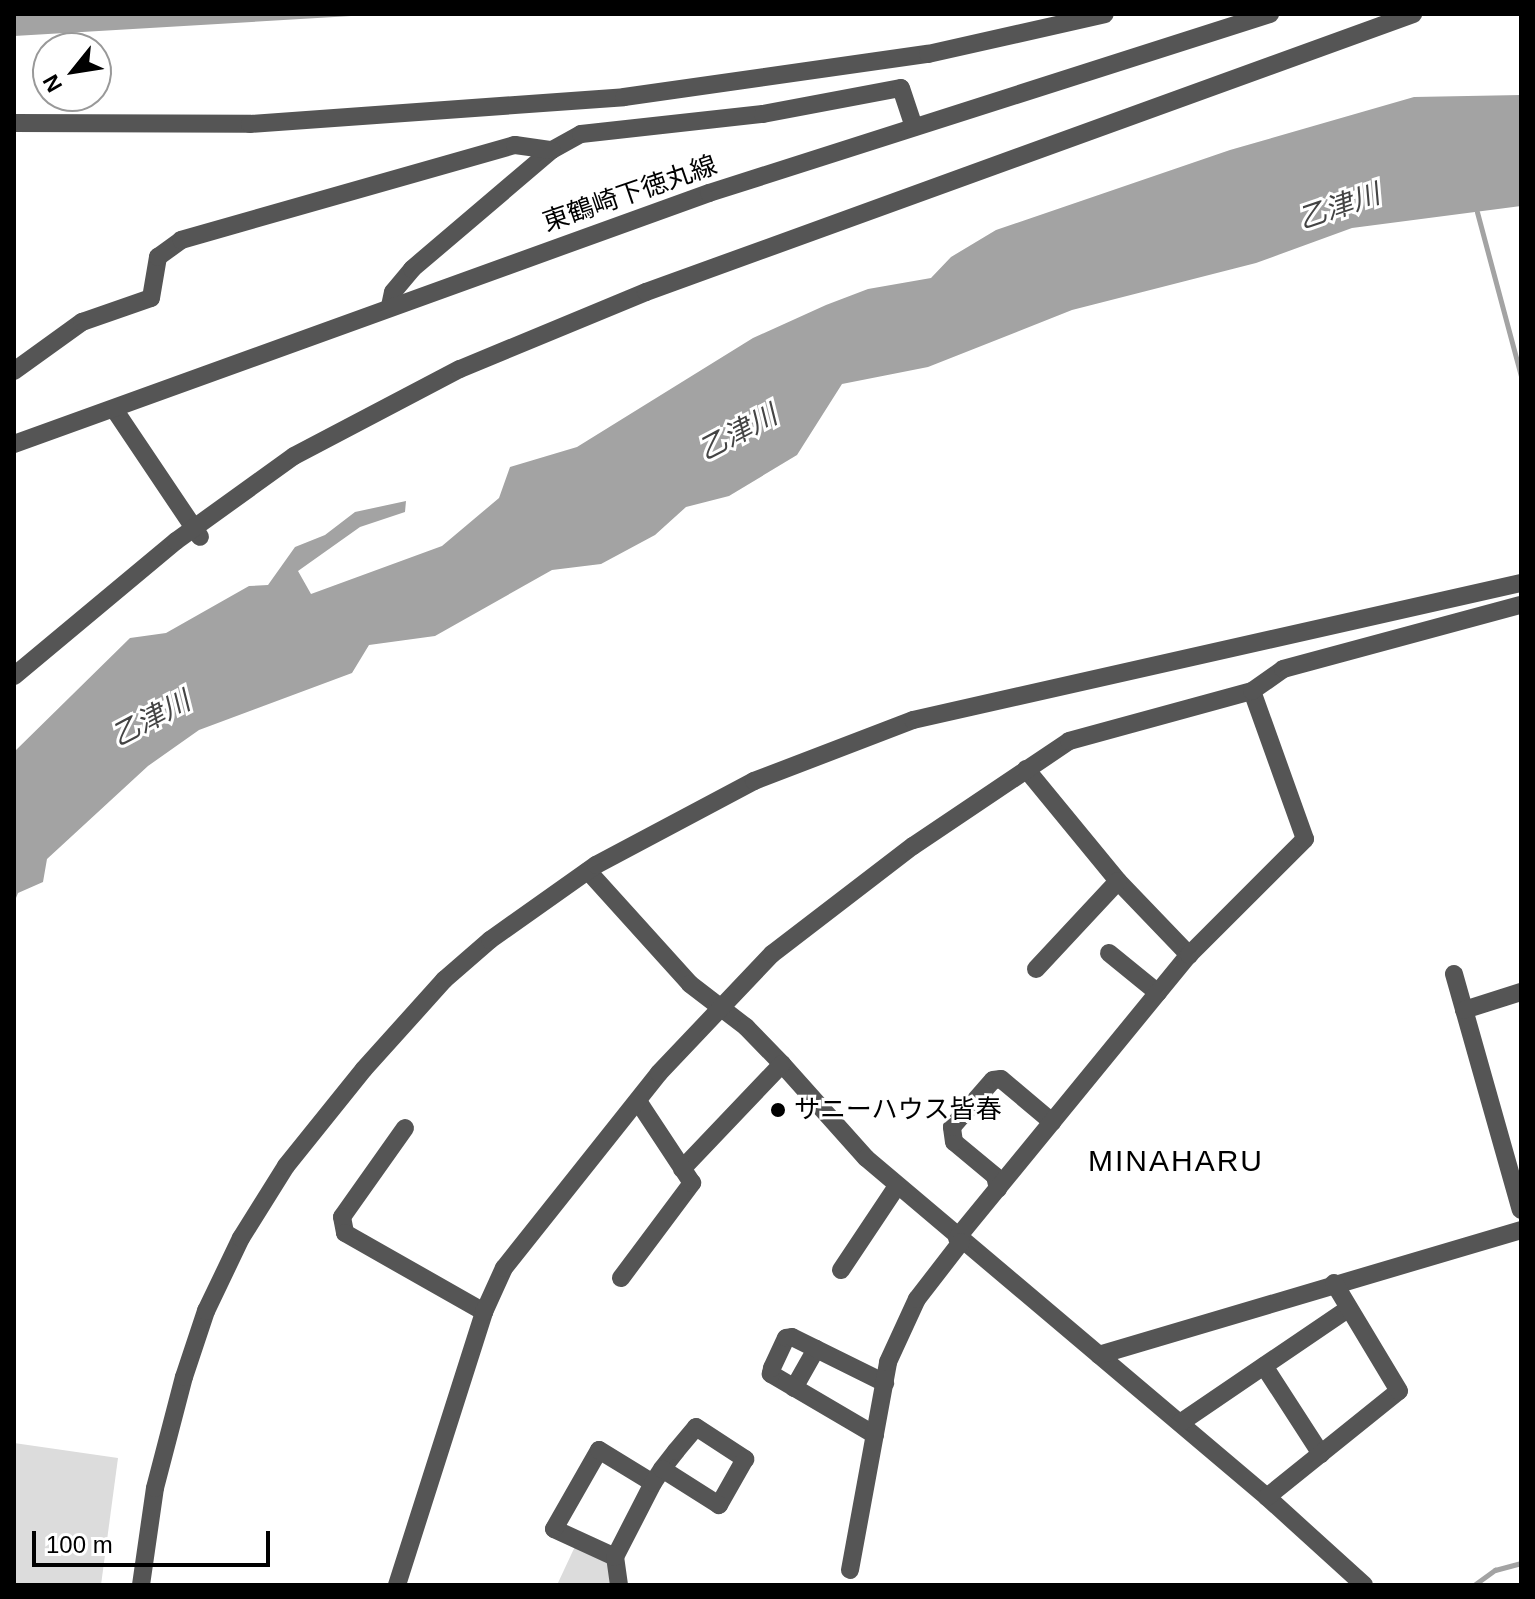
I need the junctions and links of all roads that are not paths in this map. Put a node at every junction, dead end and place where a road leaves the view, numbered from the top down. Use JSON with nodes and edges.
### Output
{"nodes":[{"id":1,"x":1105,"y":14,"type":"edge"},
{"id":2,"x":1270,"y":14,"type":"edge"},
{"id":3,"x":1413,"y":14,"type":"edge"},
{"id":4,"x":14,"y":123,"type":"edge"},
{"id":5,"x":914,"y":127,"type":"junction"},
{"id":6,"x":552,"y":150,"type":"junction"},
{"id":7,"x":390,"y":306,"type":"junction"},
{"id":8,"x":14,"y":371,"type":"edge"},
{"id":9,"x":114,"y":409,"type":"junction"},
{"id":10,"x":14,"y":444,"type":"edge"},
{"id":11,"x":197,"y":532,"type":"junction"},
{"id":12,"x":1521,"y":583,"type":"edge"},
{"id":13,"x":1521,"y":605,"type":"edge"},
{"id":14,"x":1320,"y":629,"type":"junction"},
{"id":15,"x":1397,"y":636,"type":"junction"},
{"id":16,"x":14,"y":676,"type":"edge"},
{"id":17,"x":1252,"y":691,"type":"junction"},
{"id":18,"x":1026,"y":769,"type":"junction"},
{"id":19,"x":588,"y":871,"type":"junction"},
{"id":20,"x":1118,"y":881,"type":"junction"},
{"id":21,"x":1109,"y":953,"type":"dead end"},
{"id":22,"x":1189,"y":955,"type":"junction"},
{"id":23,"x":1036,"y":969,"type":"dead end"},
{"id":24,"x":1454,"y":974,"type":"dead end"},
{"id":25,"x":1521,"y":992,"type":"edge"},
{"id":26,"x":1158,"y":993,"type":"junction"},
{"id":27,"x":721,"y":1007,"type":"junction"},
{"id":28,"x":1464,"y":1010,"type":"junction"},
{"id":29,"x":782,"y":1064,"type":"junction"},
{"id":30,"x":638,"y":1101,"type":"junction"},
{"id":31,"x":1052,"y":1122,"type":"junction"},
{"id":32,"x":405,"y":1128,"type":"dead end"},
{"id":33,"x":682,"y":1169,"type":"junction"},
{"id":34,"x":897,"y":1186,"type":"junction"},
{"id":35,"x":998,"y":1189,"type":"junction"},
{"id":36,"x":1521,"y":1210,"type":"edge"},
{"id":37,"x":1521,"y":1230,"type":"edge"},
{"id":38,"x":959,"y":1240,"type":"junction"},
{"id":39,"x":841,"y":1270,"type":"dead end"},
{"id":40,"x":621,"y":1278,"type":"dead end"},
{"id":41,"x":1334,"y":1283,"type":"junction"},
{"id":42,"x":1349,"y":1308,"type":"junction"},
{"id":43,"x":484,"y":1312,"type":"junction"},
{"id":44,"x":816,"y":1349,"type":"junction"},
{"id":45,"x":1099,"y":1355,"type":"junction"},
{"id":46,"x":1264,"y":1366,"type":"junction"},
{"id":47,"x":885,"y":1383,"type":"junction"},
{"id":48,"x":794,"y":1388,"type":"junction"},
{"id":49,"x":1180,"y":1423,"type":"junction"},
{"id":50,"x":875,"y":1435,"type":"junction"},
{"id":51,"x":1321,"y":1454,"type":"junction"},
{"id":52,"x":658,"y":1476,"type":"junction"},
{"id":53,"x":1267,"y":1497,"type":"junction"},
{"id":54,"x":615,"y":1557,"type":"junction"},
{"id":55,"x":850,"y":1570,"type":"dead end"},
{"id":56,"x":141,"y":1585,"type":"edge"},
{"id":57,"x":397,"y":1585,"type":"edge"},
{"id":58,"x":619,"y":1585,"type":"edge"},
{"id":59,"x":1364,"y":1585,"type":"edge"}],
"edges":[{"from":1,"to":4,"type":"street"},
{"from":2,"to":5,"type":"street","name":"東鶴崎下徳丸線"},
{"from":3,"to":11,"type":"street"},
{"from":5,"to":6,"type":"street"},
{"from":5,"to":7,"type":"street","name":"東鶴崎下徳丸線"},
{"from":6,"to":7,"type":"street"},
{"from":6,"to":8,"type":"street"},
{"from":7,"to":9,"type":"street","name":"東鶴崎下徳丸線"},
{"from":9,"to":10,"type":"street","name":"東鶴崎下徳丸線"},
{"from":9,"to":11,"type":"street"},
{"from":11,"to":16,"type":"street"},
{"from":12,"to":14,"type":"street"},
{"from":13,"to":15,"type":"street"},
{"from":14,"to":15,"type":"street"},
{"from":14,"to":19,"type":"street"},
{"from":15,"to":17,"type":"street"},
{"from":17,"to":18,"type":"street"},
{"from":17,"to":22,"type":"street"},
{"from":18,"to":20,"type":"street"},
{"from":18,"to":27,"type":"street"},
{"from":19,"to":27,"type":"street"},
{"from":19,"to":56,"type":"street"},
{"from":20,"to":22,"type":"street"},
{"from":20,"to":23,"type":"street"},
{"from":21,"to":26,"type":"street"},
{"from":22,"to":26,"type":"street"},
{"from":24,"to":28,"type":"street"},
{"from":25,"to":28,"type":"street"},
{"from":26,"to":31,"type":"street"},
{"from":27,"to":29,"type":"street"},
{"from":27,"to":30,"type":"street"},
{"from":28,"to":36,"type":"street"},
{"from":29,"to":33,"type":"street"},
{"from":29,"to":34,"type":"street"},
{"from":30,"to":33,"type":"street"},
{"from":30,"to":43,"type":"street"},
{"from":31,"to":35,"type":"street"},
{"from":31,"to":35,"type":"street"},
{"from":32,"to":43,"type":"street"},
{"from":33,"to":40,"type":"street"},
{"from":34,"to":38,"type":"street"},
{"from":34,"to":39,"type":"street"},
{"from":35,"to":38,"type":"street"},
{"from":37,"to":41,"type":"street"},
{"from":38,"to":45,"type":"street"},
{"from":38,"to":47,"type":"street"},
{"from":41,"to":42,"type":"street"},
{"from":41,"to":45,"type":"street"},
{"from":42,"to":46,"type":"street"},
{"from":42,"to":51,"type":"street"},
{"from":43,"to":57,"type":"street"},
{"from":44,"to":47,"type":"street"},
{"from":44,"to":48,"type":"street"},
{"from":44,"to":48,"type":"street"},
{"from":45,"to":49,"type":"street"},
{"from":46,"to":49,"type":"street"},
{"from":46,"to":51,"type":"street"},
{"from":47,"to":50,"type":"street"},
{"from":48,"to":50,"type":"street"},
{"from":49,"to":53,"type":"street"},
{"from":50,"to":55,"type":"street"},
{"from":51,"to":53,"type":"street"},
{"from":52,"to":52,"type":"street"},
{"from":52,"to":54,"type":"street"},
{"from":52,"to":54,"type":"street"},
{"from":53,"to":59,"type":"street"},
{"from":54,"to":58,"type":"street"}]}
